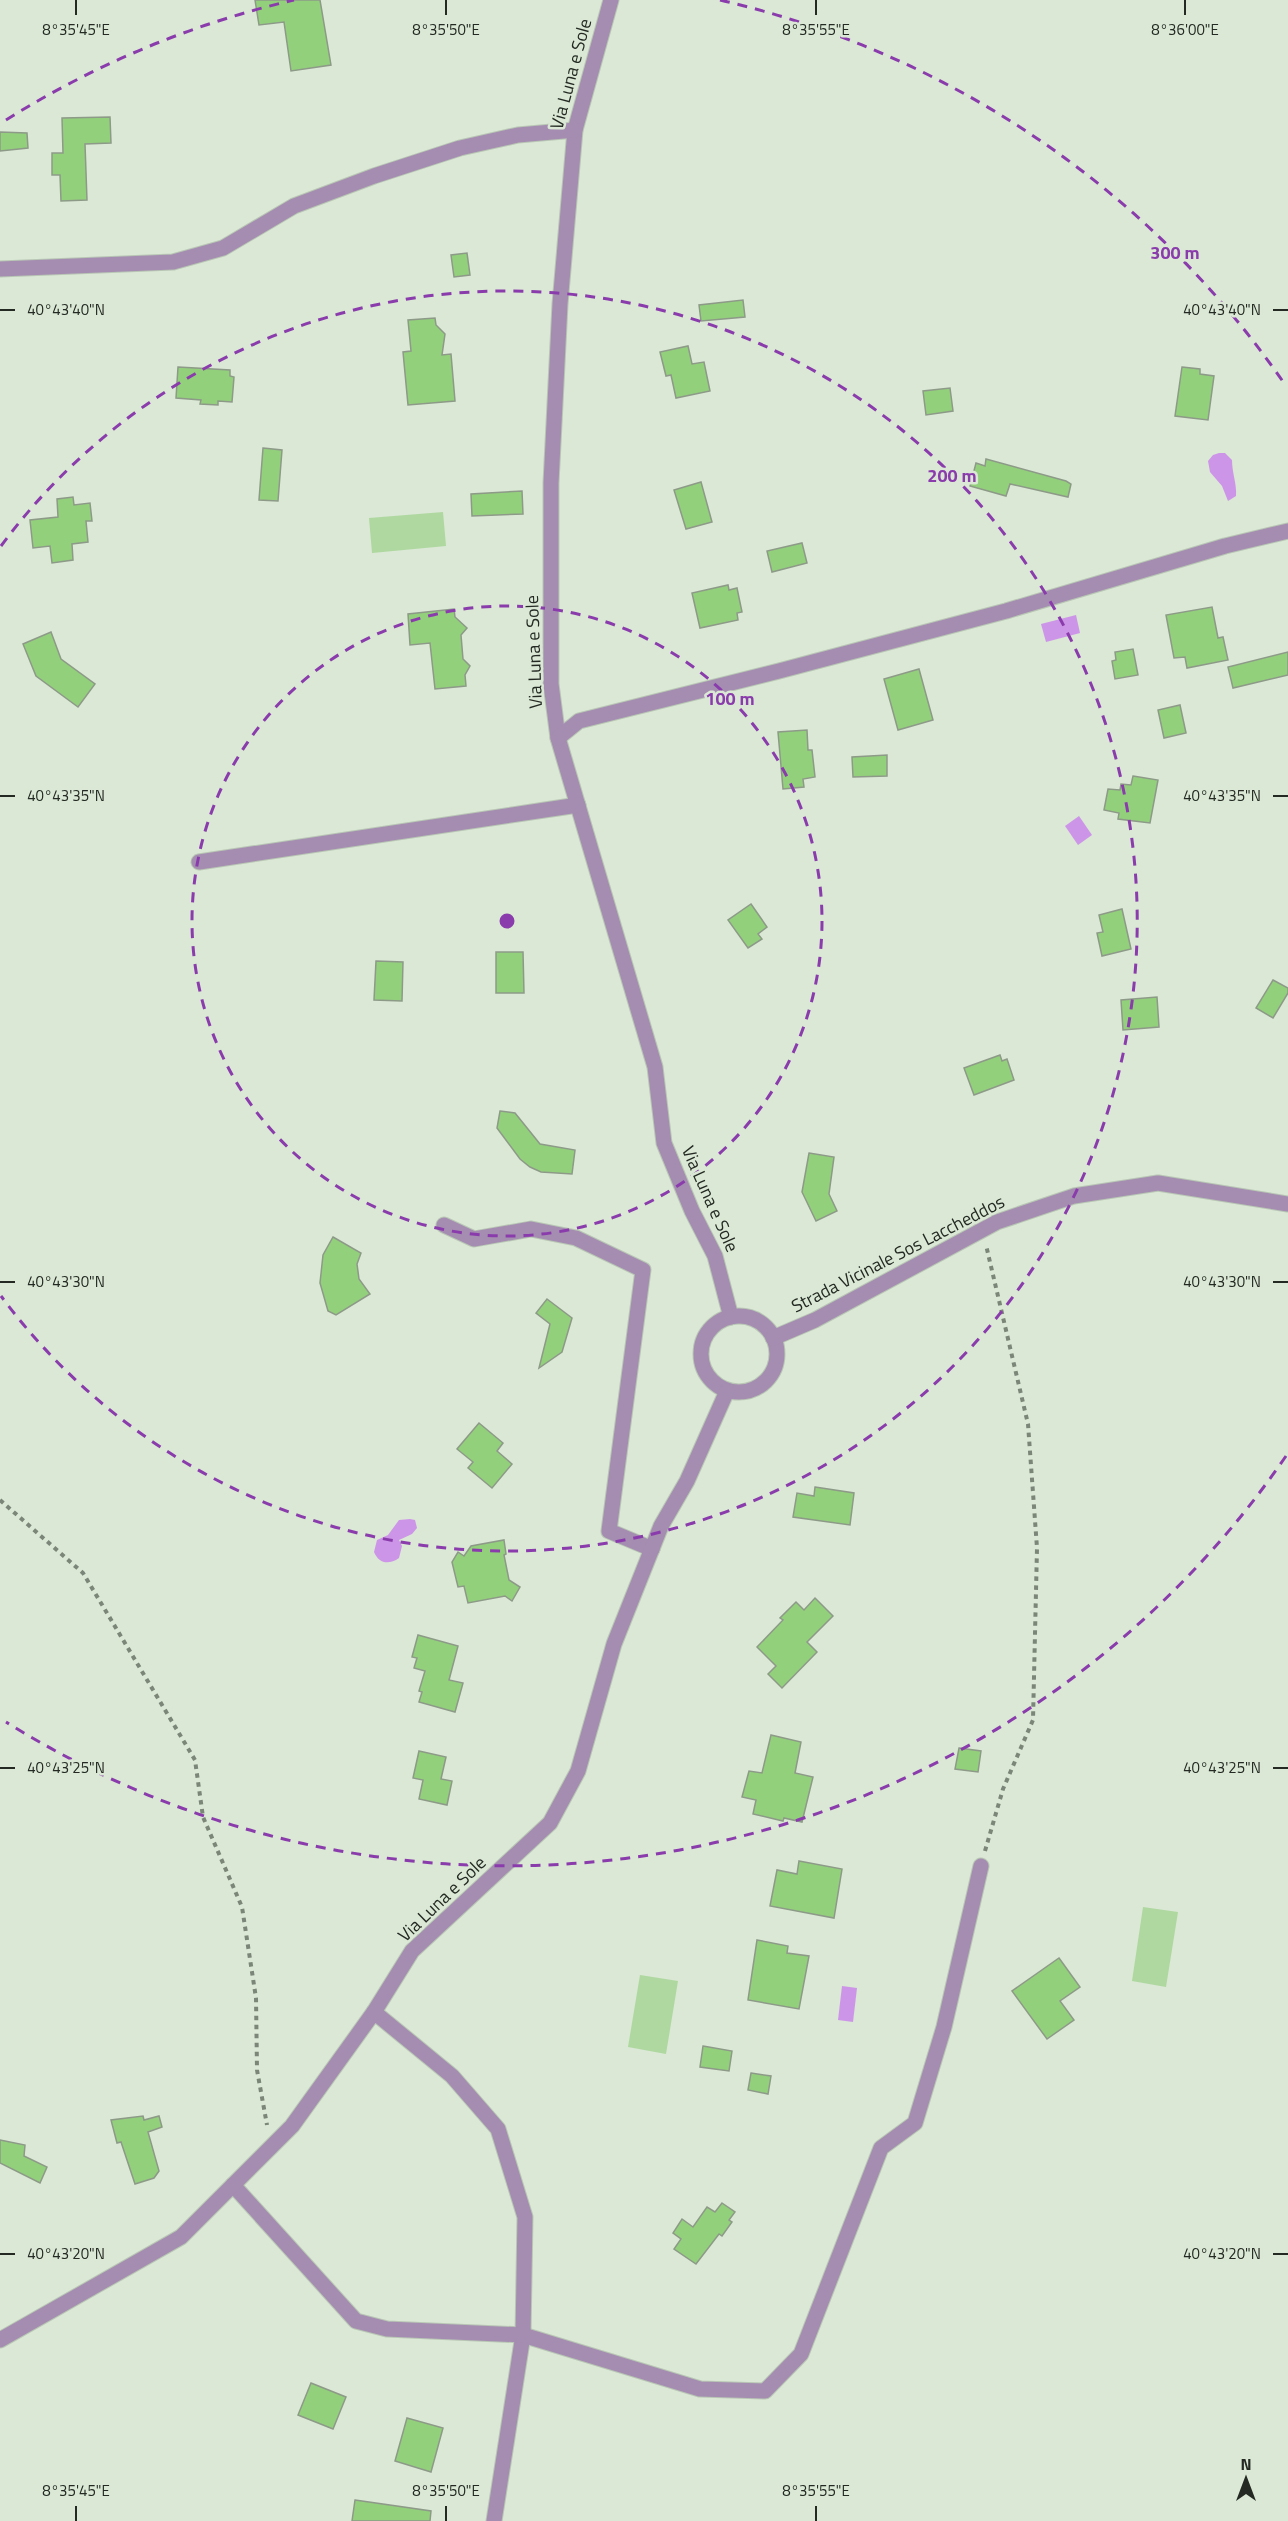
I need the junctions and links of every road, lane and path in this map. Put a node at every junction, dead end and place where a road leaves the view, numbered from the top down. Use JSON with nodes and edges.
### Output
{"nodes":[{"id":1,"x":611,"y":0,"type":"edge"},
{"id":2,"x":575,"y":130,"type":"junction"},
{"id":3,"x":0,"y":269,"type":"edge"},
{"id":4,"x":1288,"y":531,"type":"edge"},
{"id":5,"x":558,"y":738,"type":"junction"},
{"id":6,"x":578,"y":805,"type":"junction"},
{"id":7,"x":199,"y":862,"type":"dead end"},
{"id":8,"x":1288,"y":1204,"type":"edge"},
{"id":9,"x":444,"y":1225,"type":"dead end"},
{"id":10,"x":983,"y":1229,"type":"junction"},
{"id":11,"x":731,"y":1317,"type":"junction"},
{"id":12,"x":774,"y":1338,"type":"junction"},
{"id":13,"x":728,"y":1390,"type":"junction"},
{"id":14,"x":0,"y":1500,"type":"edge"},
{"id":15,"x":652,"y":1549,"type":"junction"},
{"id":16,"x":981,"y":1866,"type":"joint"},
{"id":17,"x":374,"y":2012,"type":"junction"},
{"id":18,"x":272,"y":2147,"type":"junction"},
{"id":19,"x":233,"y":2185,"type":"junction"},
{"id":20,"x":523,"y":2335,"type":"junction"},
{"id":21,"x":0,"y":2340,"type":"edge"},
{"id":22,"x":494,"y":2521,"type":"edge"}],
"edges":[{"from":1,"to":2,"type":"street","name":"Via Luna e Sole"},
{"from":2,"to":3,"type":"street"},
{"from":2,"to":5,"type":"street","name":"Via Luna e Sole"},
{"from":4,"to":5,"type":"street"},
{"from":5,"to":6,"type":"street","name":"Via Luna e Sole"},
{"from":6,"to":7,"type":"street"},
{"from":6,"to":11,"type":"street","name":"Via Luna e Sole"},
{"from":8,"to":10,"type":"street","name":"Strada Vicinale Sos Laccheddos"},
{"from":9,"to":15,"type":"street"},
{"from":10,"to":12,"type":"street","name":"Strada Vicinale Sos Laccheddos"},
{"from":10,"to":16,"type":"path"},
{"from":11,"to":12,"type":"street"},
{"from":11,"to":13,"type":"street"},
{"from":12,"to":13,"type":"street"},
{"from":13,"to":15,"type":"street","name":"Via Luna e Sole"},
{"from":14,"to":18,"type":"path"},
{"from":15,"to":17,"type":"street","name":"Via Luna e Sole"},
{"from":16,"to":20,"type":"street"},
{"from":17,"to":18,"type":"street","name":"Via Luna e Sole"},
{"from":17,"to":20,"type":"street"},
{"from":18,"to":19,"type":"street","name":"Via Luna e Sole"},
{"from":19,"to":20,"type":"street"},
{"from":19,"to":21,"type":"street","name":"Via Luna e Sole"},
{"from":20,"to":22,"type":"street"}]}
